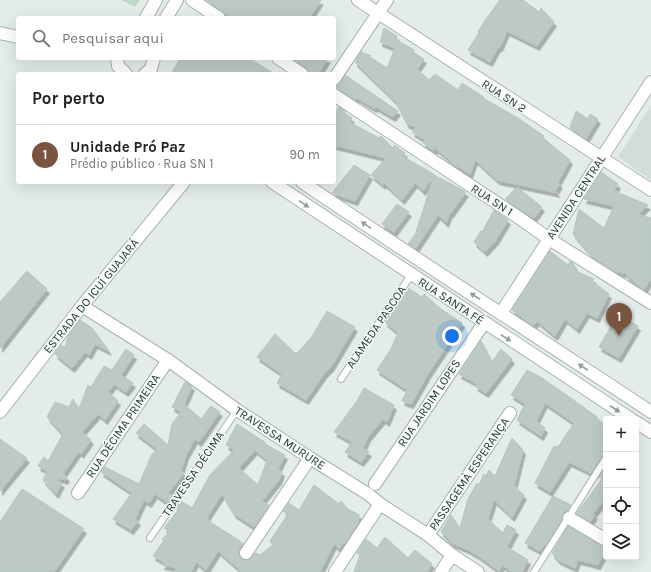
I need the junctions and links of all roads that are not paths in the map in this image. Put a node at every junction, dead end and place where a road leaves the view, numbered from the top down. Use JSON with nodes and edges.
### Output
{"nodes":[{"id":1,"x":156,"y":0,"type":"edge"},
{"id":2,"x":177,"y":0,"type":"edge"},
{"id":3,"x":192,"y":0,"type":"edge"},
{"id":4,"x":358,"y":0,"type":"edge"},
{"id":5,"x":387,"y":0,"type":"edge"},
{"id":6,"x":378,"y":14,"type":"junction"},
{"id":7,"x":147,"y":16,"type":"edge"},
{"id":8,"x":167,"y":16,"type":"edge"},
{"id":9,"x":216,"y":16,"type":"edge"},
{"id":10,"x":0,"y":33,"type":"edge"},
{"id":11,"x":16,"y":37,"type":"edge"},
{"id":12,"x":115,"y":60,"type":"edge"},
{"id":13,"x":281,"y":60,"type":"edge"},
{"id":14,"x":155,"y":65,"type":"edge"},
{"id":15,"x":124,"y":72,"type":"edge"},
{"id":16,"x":147,"y":72,"type":"edge"},
{"id":17,"x":299,"y":72,"type":"edge"},
{"id":18,"x":336,"y":76,"type":"edge"},
{"id":19,"x":651,"y":82,"type":"edge"},
{"id":20,"x":336,"y":96,"type":"edge"},
{"id":21,"x":601,"y":159,"type":"junction"},
{"id":22,"x":182,"y":184,"type":"edge"},
{"id":23,"x":275,"y":184,"type":"edge"},
{"id":24,"x":305,"y":184,"type":"edge"},
{"id":25,"x":651,"y":190,"type":"edge"},
{"id":26,"x":381,"y":236,"type":"junction"},
{"id":27,"x":549,"y":239,"type":"junction"},
{"id":28,"x":372,"y":249,"type":"junction"},
{"id":29,"x":411,"y":275,"type":"junction"},
{"id":30,"x":651,"y":303,"type":"edge"},
{"id":31,"x":82,"y":306,"type":"junction"},
{"id":32,"x":501,"y":313,"type":"junction"},
{"id":33,"x":484,"y":323,"type":"junction"},
{"id":34,"x":168,"y":360,"type":"junction"},
{"id":35,"x":341,"y":379,"type":"dead end"},
{"id":36,"x":237,"y":410,"type":"junction"},
{"id":37,"x":0,"y":412,"type":"edge"},
{"id":38,"x":651,"y":412,"type":"edge"},
{"id":39,"x":510,"y":413,"type":"dead end"},
{"id":40,"x":626,"y":416,"type":"edge"},
{"id":41,"x":639,"y":424,"type":"edge"},
{"id":42,"x":651,"y":432,"type":"edge"},
{"id":43,"x":310,"y":458,"type":"junction"},
{"id":44,"x":603,"y":463,"type":"edge"},
{"id":45,"x":375,"y":484,"type":"dead end"},
{"id":46,"x":78,"y":493,"type":"dead end"},
{"id":47,"x":380,"y":504,"type":"junction"},
{"id":48,"x":569,"y":518,"type":"junction"},
{"id":49,"x":428,"y":536,"type":"junction"},
{"id":50,"x":150,"y":538,"type":"dead end"},
{"id":51,"x":603,"y":538,"type":"edge"},
{"id":52,"x":246,"y":553,"type":"dead end"},
{"id":53,"x":452,"y":555,"type":"junction"},
{"id":54,"x":335,"y":572,"type":"edge"},
{"id":55,"x":441,"y":572,"type":"edge"},
{"id":56,"x":478,"y":572,"type":"edge"},
{"id":57,"x":534,"y":572,"type":"edge"}],
"edges":[{"from":1,"to":7,"type":"street"},
{"from":2,"to":8,"type":"street"},
{"from":3,"to":9,"type":"street"},
{"from":4,"to":6,"type":"street","name":"RUA SN 2"},
{"from":5,"to":6,"type":"street"},
{"from":6,"to":18,"type":"street"},
{"from":6,"to":21,"type":"street","name":"RUA SN 2"},
{"from":10,"to":11,"type":"street"},
{"from":12,"to":15,"type":"street"},
{"from":13,"to":17,"type":"street"},
{"from":14,"to":16,"type":"street"},
{"from":19,"to":21,"type":"street","name":"AVENIDA CENTRAL"},
{"from":20,"to":27,"type":"street","name":"RUA SN 1"},
{"from":21,"to":25,"type":"street","name":"RUA SN 2"},
{"from":21,"to":27,"type":"street","name":"AVENIDA CENTRAL"},
{"from":22,"to":31,"type":"street","name":"ESTRADA DO ICUÍ GUAJARÁ"},
{"from":23,"to":28,"type":"street","name":"RUA SANTA FÉ","one_way":true},
{"from":26,"to":24,"type":"street","name":"RUA SANTA FÉ","one_way":true},
{"from":26,"to":28,"type":"street"},
{"from":32,"to":26,"type":"street","name":"RUA SANTA FÉ","one_way":true},
{"from":27,"to":30,"type":"street","name":"RUA SN 1"},
{"from":27,"to":32,"type":"street","name":"AVENIDA CENTRAL"},
{"from":28,"to":29,"type":"street","name":"RUA SANTA FÉ"},
{"from":29,"to":33,"type":"street","name":"RUA SANTA FÉ"},
{"from":29,"to":35,"type":"lane","name":"ALAMEDA PASCOA"},
{"from":31,"to":34,"type":"street","name":"TRAVESSA MURURE"},
{"from":31,"to":37,"type":"street","name":"ESTRADA DO ICUÍ GUAJARÁ"},
{"from":38,"to":32,"type":"street","name":"RUA SANTA FÉ","one_way":true},
{"from":33,"to":40,"type":"street","name":"RUA SANTA FÉ","one_way":true},
{"from":33,"to":45,"type":"street","name":"RUA JARDIM LOPES"},
{"from":34,"to":36,"type":"street","name":"TRAVESSA MURURE"},
{"from":34,"to":46,"type":"street","name":"RUA DÉCIMA PRIMEIRA"},
{"from":36,"to":43,"type":"street","name":"TRAVESSA MURURE"},
{"from":36,"to":50,"type":"lane","name":"TRAVESSA DÉCIMA"},
{"from":39,"to":49,"type":"street","name":"PASSAGEMÀ ESPERANÇA"},
{"from":41,"to":42,"type":"street"},
{"from":43,"to":47,"type":"street","name":"TRAVESSA MURURE"},
{"from":43,"to":52,"type":"street"},
{"from":44,"to":48,"type":"lane"},
{"from":47,"to":49,"type":"street","name":"TRAVESSA MURURE"},
{"from":47,"to":54,"type":"street"},
{"from":48,"to":51,"type":"street"},
{"from":48,"to":57,"type":"lane"},
{"from":49,"to":53,"type":"street","name":"TRAVESSA MURURE"},
{"from":53,"to":55,"type":"street"},
{"from":53,"to":56,"type":"street","name":"TRAVESSA MURURE"}]}
